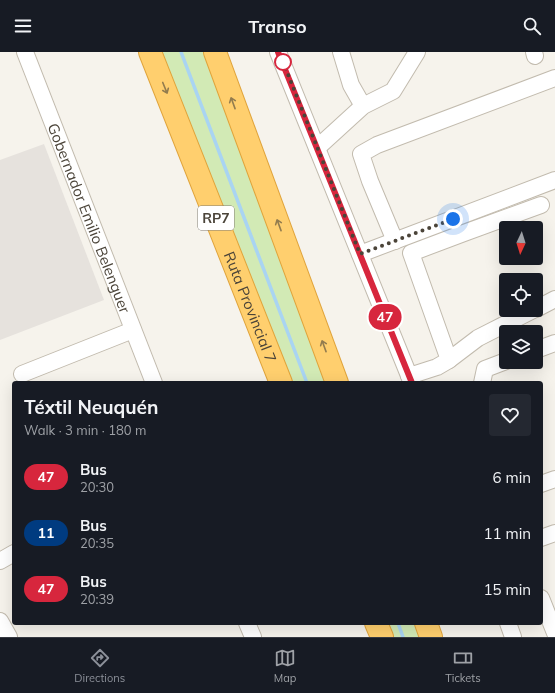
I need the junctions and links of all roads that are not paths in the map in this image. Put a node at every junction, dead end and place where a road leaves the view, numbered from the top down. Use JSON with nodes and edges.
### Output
{"nodes":[{"id":1,"x":25,"y":52,"type":"edge"},
{"id":2,"x":150,"y":52,"type":"edge"},
{"id":3,"x":215,"y":52,"type":"edge"},
{"id":4,"x":278,"y":52,"type":"edge"},
{"id":5,"x":341,"y":52,"type":"edge"},
{"id":6,"x":417,"y":52,"type":"edge"},
{"id":7,"x":555,"y":78,"type":"edge"},
{"id":8,"x":363,"y":106,"type":"junction"},
{"id":9,"x":317,"y":148,"type":"junction"},
{"id":10,"x":555,"y":180,"type":"edge"},
{"id":11,"x":541,"y":205,"type":"dead end"},
{"id":12,"x":395,"y":241,"type":"junction"},
{"id":13,"x":360,"y":254,"type":"junction"},
{"id":14,"x":555,"y":299,"type":"edge"},
{"id":15,"x":543,"y":305,"type":"edge"},
{"id":16,"x":519,"y":317,"type":"edge"},
{"id":17,"x":133,"y":330,"type":"junction"},
{"id":18,"x":555,"y":343,"type":"edge"},
{"id":19,"x":543,"y":347,"type":"edge"},
{"id":20,"x":449,"y":360,"type":"junction"},
{"id":21,"x":499,"y":364,"type":"edge"},
{"id":22,"x":22,"y":374,"type":"dead end"},
{"id":23,"x":411,"y":380,"type":"edge"},
{"id":24,"x":153,"y":381,"type":"edge"},
{"id":25,"x":280,"y":381,"type":"edge"},
{"id":26,"x":337,"y":381,"type":"edge"},
{"id":27,"x":482,"y":381,"type":"edge"},
{"id":28,"x":555,"y":479,"type":"edge"},
{"id":29,"x":543,"y":483,"type":"edge"},
{"id":30,"x":555,"y":532,"type":"edge"},
{"id":31,"x":543,"y":537,"type":"edge"},
{"id":32,"x":12,"y":554,"type":"edge"},
{"id":33,"x":0,"y":560,"type":"edge"},
{"id":34,"x":543,"y":602,"type":"edge"},
{"id":35,"x":0,"y":621,"type":"edge"},
{"id":36,"x":248,"y":625,"type":"edge"},
{"id":37,"x":377,"y":625,"type":"edge"},
{"id":38,"x":427,"y":625,"type":"edge"},
{"id":39,"x":509,"y":625,"type":"edge"},
{"id":40,"x":554,"y":626,"type":"edge"},
{"id":41,"x":9,"y":637,"type":"edge"},
{"id":42,"x":253,"y":637,"type":"edge"},
{"id":43,"x":382,"y":637,"type":"edge"},
{"id":44,"x":431,"y":637,"type":"edge"},
{"id":45,"x":513,"y":637,"type":"edge"}],
"edges":[{"from":1,"to":17,"type":"street","name":"Gobernador Emilio Belenguer"},
{"from":2,"to":25,"type":"highway","name":"Ruta Provincial 7","number":"RP7","one_way":true},
{"from":26,"to":3,"type":"highway","one_way":true},
{"from":4,"to":9,"type":"street"},
{"from":5,"to":8,"type":"street"},
{"from":6,"to":8,"type":"street"},
{"from":7,"to":12,"type":"street"},
{"from":8,"to":9,"type":"street"},
{"from":9,"to":13,"type":"street"},
{"from":10,"to":12,"type":"street"},
{"from":11,"to":20,"type":"street"},
{"from":12,"to":13,"type":"street"},
{"from":13,"to":23,"type":"street"},
{"from":14,"to":15,"type":"street"},
{"from":16,"to":20,"type":"street"},
{"from":17,"to":22,"type":"street"},
{"from":17,"to":24,"type":"street","name":"Gobernador Emilio Belenguer"},
{"from":18,"to":19,"type":"street"},
{"from":20,"to":23,"type":"street"},
{"from":21,"to":27,"type":"street"},
{"from":28,"to":29,"type":"street"},
{"from":30,"to":31,"type":"street"},
{"from":32,"to":33,"type":"street"},
{"from":34,"to":40,"type":"street"},
{"from":35,"to":41,"type":"street"},
{"from":36,"to":42,"type":"street"},
{"from":37,"to":43,"type":"highway"},
{"from":38,"to":44,"type":"highway"},
{"from":39,"to":45,"type":"street"}]}
